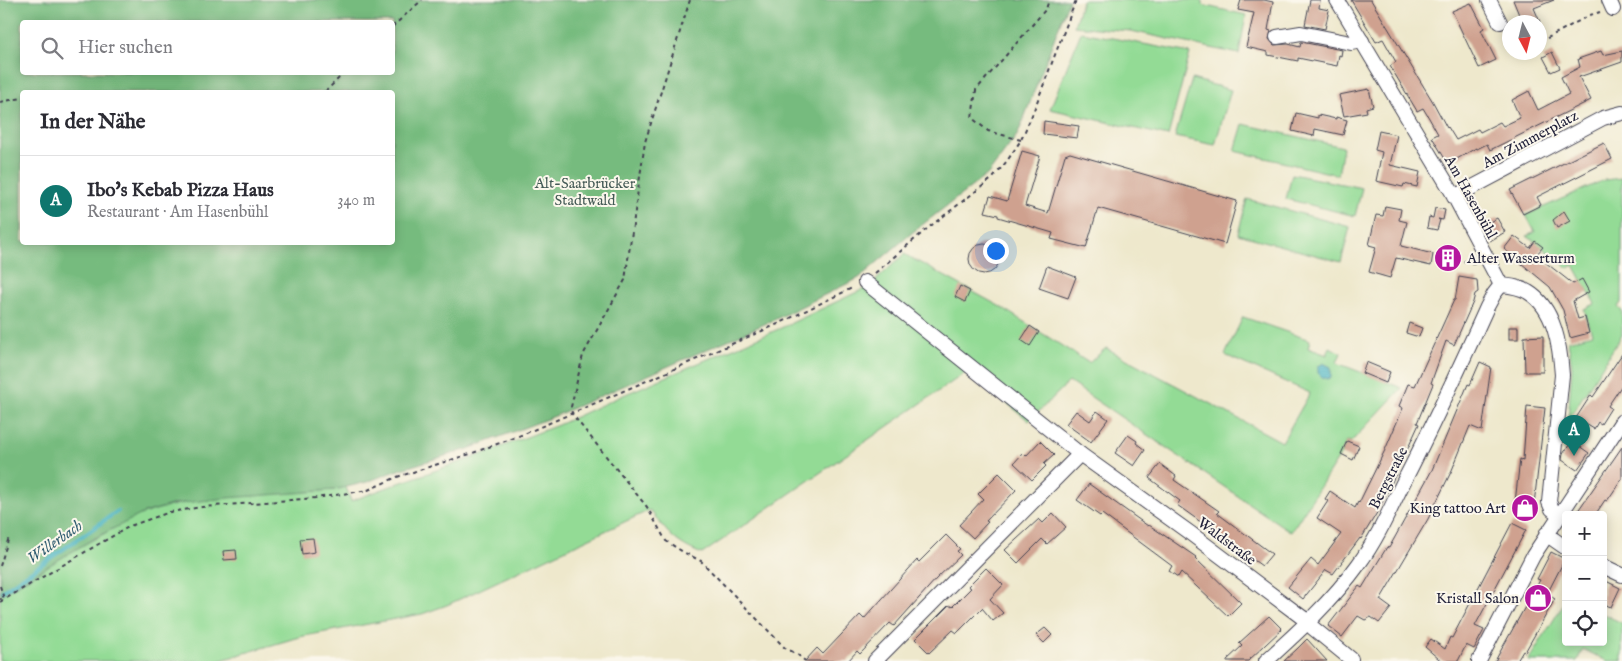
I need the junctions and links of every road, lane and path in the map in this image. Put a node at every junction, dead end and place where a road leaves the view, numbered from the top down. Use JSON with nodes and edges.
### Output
{"nodes":[{"id":1,"x":422,"y":0,"type":"edge"},
{"id":2,"x":690,"y":0,"type":"edge"},
{"id":3,"x":1049,"y":0,"type":"edge"},
{"id":4,"x":1076,"y":0,"type":"edge"},
{"id":5,"x":1337,"y":0,"type":"edge"},
{"id":6,"x":1489,"y":0,"type":"edge"},
{"id":7,"x":1611,"y":4,"type":"edge"},
{"id":8,"x":1500,"y":22,"type":"dead end"},
{"id":9,"x":395,"y":24,"type":"edge"},
{"id":10,"x":1277,"y":37,"type":"dead end"},
{"id":11,"x":1547,"y":38,"type":"edge"},
{"id":12,"x":1362,"y":41,"type":"junction"},
{"id":13,"x":342,"y":75,"type":"edge"},
{"id":14,"x":327,"y":90,"type":"edge"},
{"id":15,"x":20,"y":98,"type":"edge"},
{"id":16,"x":0,"y":102,"type":"edge"},
{"id":17,"x":1622,"y":113,"type":"edge"},
{"id":18,"x":1020,"y":140,"type":"junction"},
{"id":19,"x":1454,"y":198,"type":"junction"},
{"id":20,"x":1456,"y":259,"type":"dead end"},
{"id":21,"x":1491,"y":269,"type":"junction"},
{"id":22,"x":864,"y":282,"type":"junction"},
{"id":23,"x":1501,"y":285,"type":"junction"},
{"id":24,"x":572,"y":414,"type":"junction"},
{"id":25,"x":1622,"y":421,"type":"edge"},
{"id":26,"x":1080,"y":454,"type":"junction"},
{"id":27,"x":1559,"y":515,"type":"junction"},
{"id":28,"x":1546,"y":534,"type":"junction"},
{"id":29,"x":9,"y":537,"type":"dead end"},
{"id":30,"x":1562,"y":545,"type":"edge"},
{"id":31,"x":0,"y":566,"type":"edge"},
{"id":32,"x":1607,"y":568,"type":"edge"},
{"id":33,"x":1622,"y":575,"type":"edge"},
{"id":34,"x":0,"y":586,"type":"edge"},
{"id":35,"x":4,"y":599,"type":"junction"},
{"id":36,"x":0,"y":600,"type":"edge"},
{"id":37,"x":1308,"y":621,"type":"junction"},
{"id":38,"x":1351,"y":659,"type":"dead end"},
{"id":39,"x":805,"y":661,"type":"edge"},
{"id":40,"x":875,"y":661,"type":"edge"},
{"id":41,"x":1266,"y":661,"type":"edge"},
{"id":42,"x":1479,"y":661,"type":"edge"}],
"edges":[{"from":1,"to":9,"type":"path"},
{"from":2,"to":24,"type":"path"},
{"from":3,"to":18,"type":"path"},
{"from":4,"to":18,"type":"path"},
{"from":5,"to":12,"type":"street","name":"Am Hasenbühl"},
{"from":6,"to":8,"type":"street"},
{"from":7,"to":11,"type":"path"},
{"from":10,"to":12,"type":"street"},
{"from":12,"to":19,"type":"street","name":"Am Hasenbühl"},
{"from":13,"to":14,"type":"path"},
{"from":15,"to":16,"type":"path"},
{"from":17,"to":19,"type":"street","name":"Am Zimmerplatz"},
{"from":18,"to":22,"type":"path"},
{"from":19,"to":21,"type":"street","name":"Am Hasenbühl"},
{"from":20,"to":21,"type":"path"},
{"from":21,"to":23,"type":"street","name":"Am Hasenbühl"},
{"from":22,"to":24,"type":"path"},
{"from":22,"to":26,"type":"street","name":"Waldstraße"},
{"from":23,"to":27,"type":"street"},
{"from":23,"to":37,"type":"street","name":"Bergstraße"},
{"from":24,"to":35,"type":"path"},
{"from":24,"to":39,"type":"path"},
{"from":25,"to":27,"type":"street"},
{"from":26,"to":37,"type":"street","name":"Waldstraße"},
{"from":26,"to":40,"type":"street"},
{"from":27,"to":28,"type":"street"},
{"from":28,"to":30,"type":"street"},
{"from":28,"to":42,"type":"street"},
{"from":29,"to":31,"type":"path"},
{"from":32,"to":33,"type":"street"},
{"from":34,"to":35,"type":"path"},
{"from":35,"to":36,"type":"path"},
{"from":37,"to":38,"type":"street","name":"Waldstraße"},
{"from":37,"to":41,"type":"street","name":"Bergstraße"}]}
